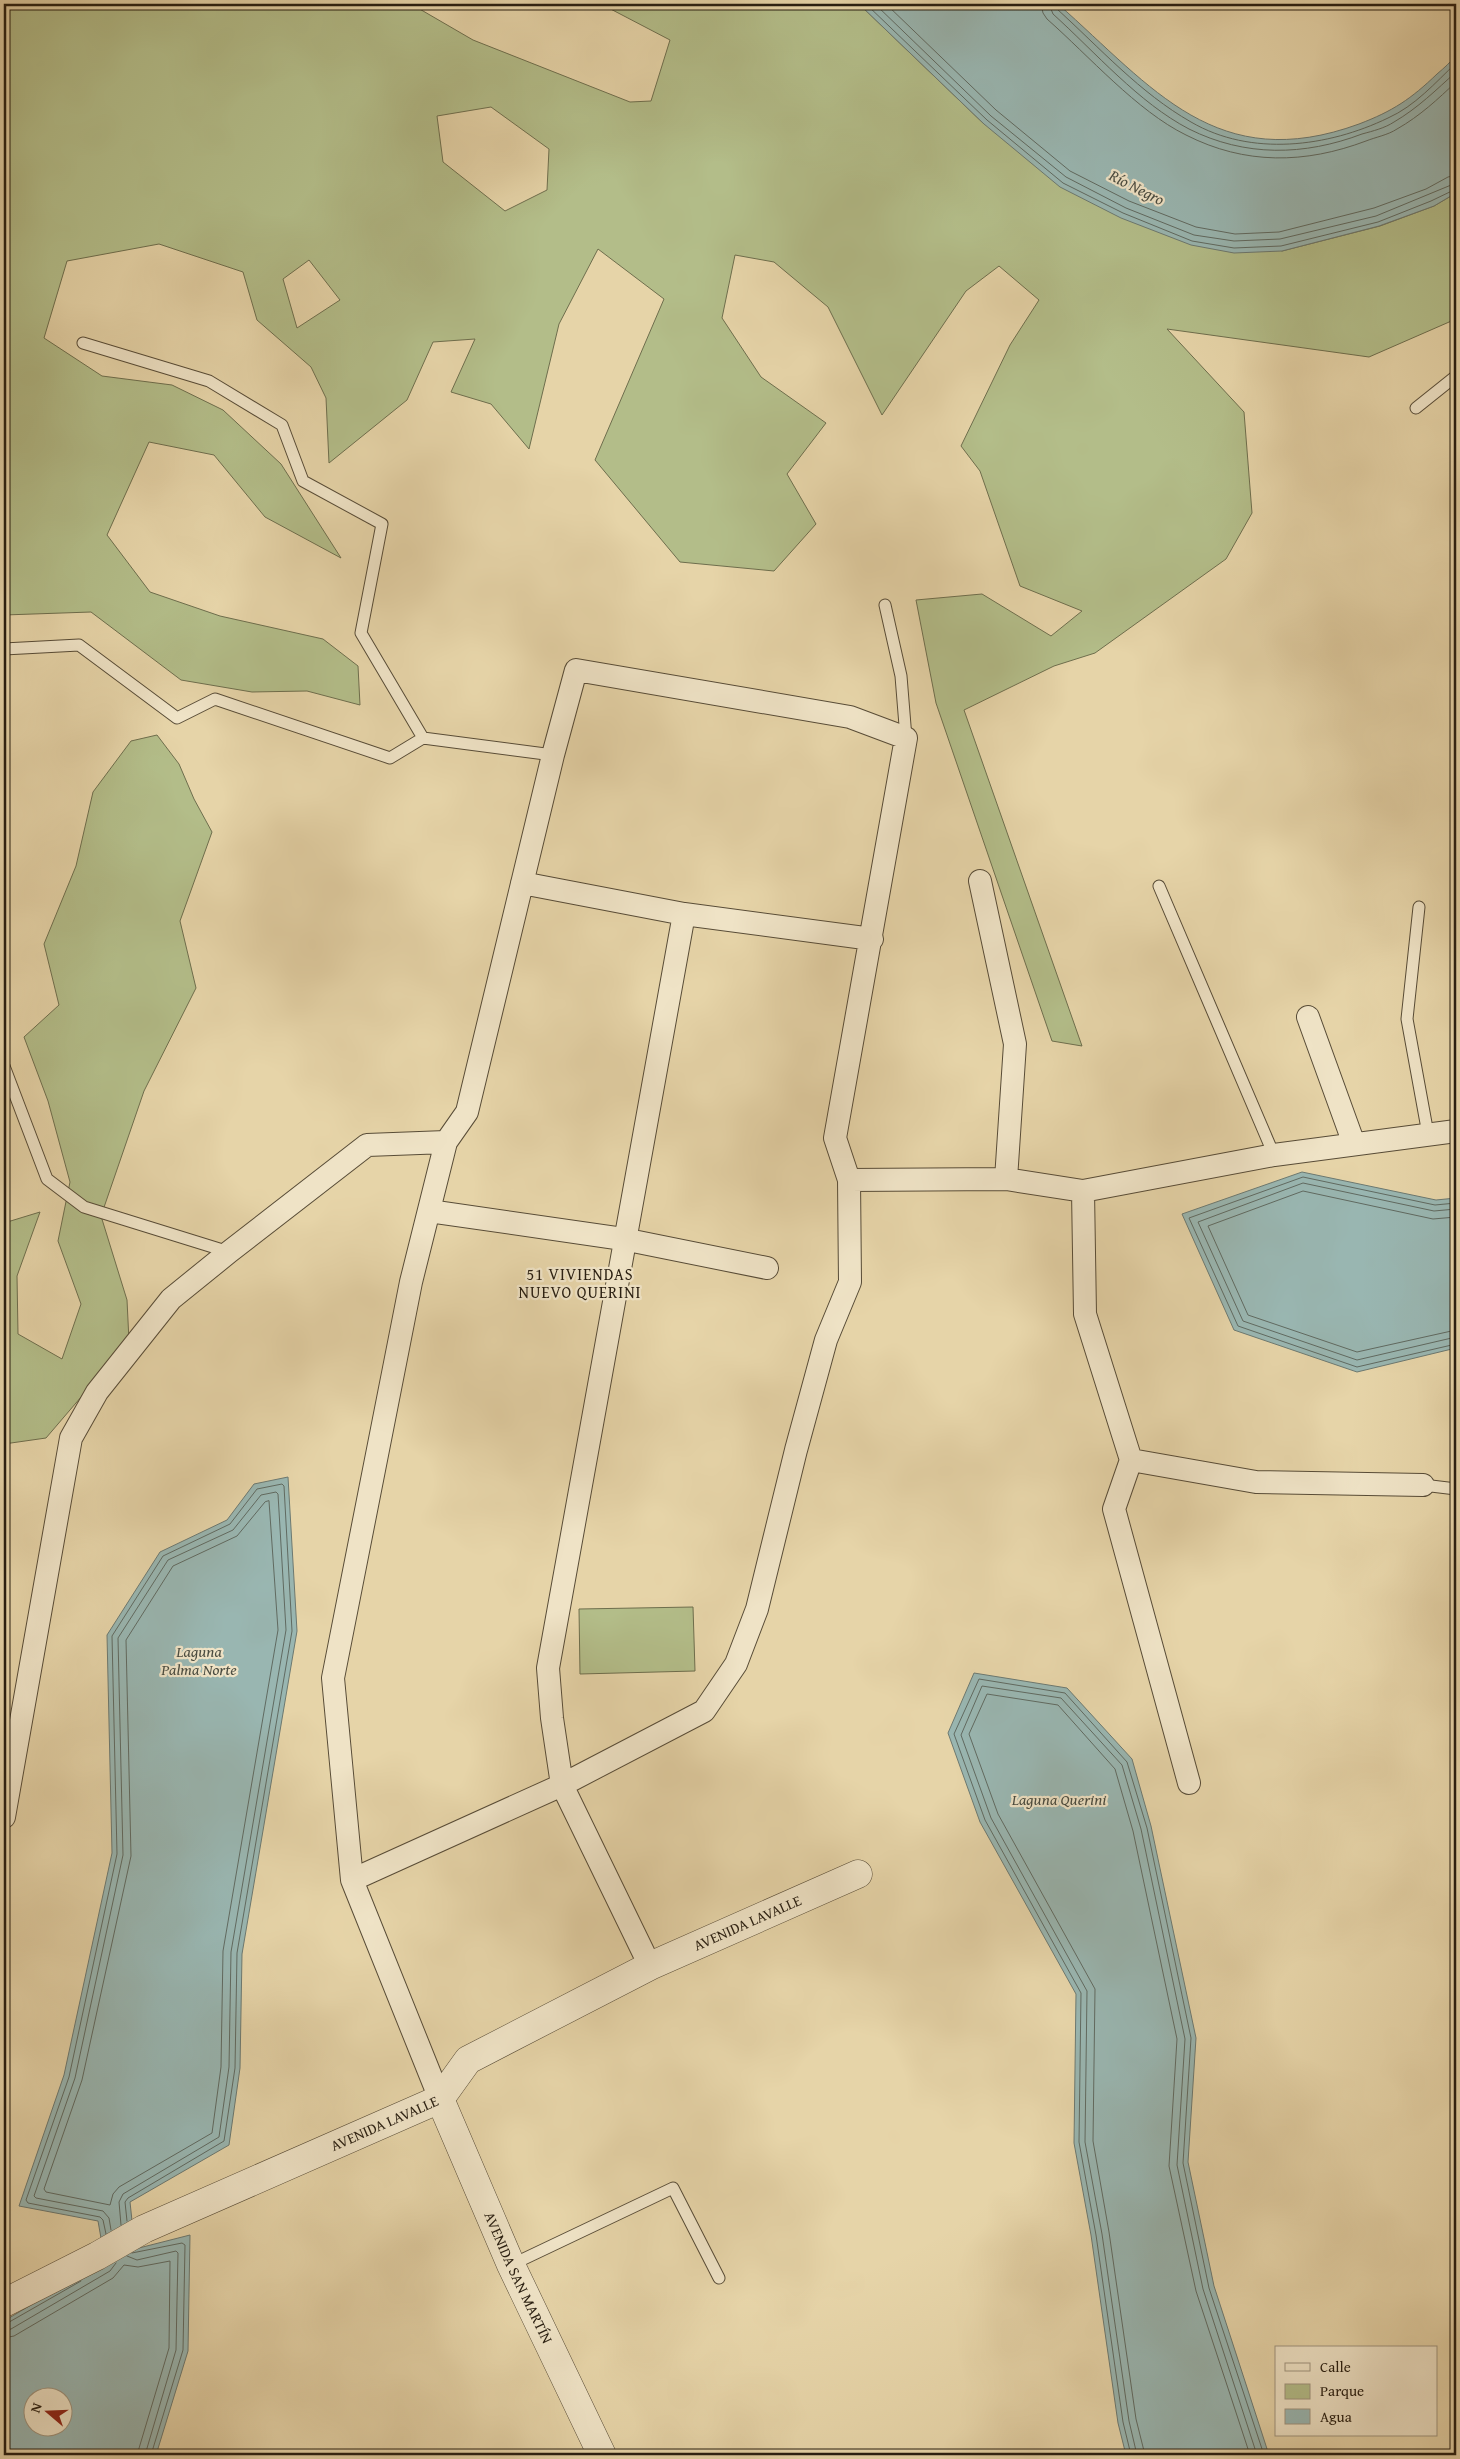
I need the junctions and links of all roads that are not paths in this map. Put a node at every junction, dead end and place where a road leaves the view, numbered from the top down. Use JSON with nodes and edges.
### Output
{"nodes":[{"id":1,"x":83,"y":343,"type":"dead end"},
{"id":2,"x":1456,"y":376,"type":"edge"},
{"id":3,"x":1416,"y":408,"type":"dead end"},
{"id":4,"x":885,"y":605,"type":"dead end"},
{"id":5,"x":4,"y":649,"type":"edge"},
{"id":6,"x":423,"y":738,"type":"junction"},
{"id":7,"x":906,"y":738,"type":"junction"},
{"id":8,"x":553,"y":755,"type":"junction"},
{"id":9,"x":980,"y":881,"type":"dead end"},
{"id":10,"x":522,"y":883,"type":"junction"},
{"id":11,"x":1159,"y":886,"type":"dead end"},
{"id":12,"x":1419,"y":907,"type":"dead end"},
{"id":13,"x":684,"y":914,"type":"junction"},
{"id":14,"x":872,"y":939,"type":"junction"},
{"id":15,"x":1308,"y":1017,"type":"dead end"},
{"id":16,"x":4,"y":1066,"type":"edge"},
{"id":17,"x":1456,"y":1131,"type":"edge"},
{"id":18,"x":1428,"y":1134,"type":"junction"},
{"id":19,"x":446,"y":1142,"type":"junction"},
{"id":20,"x":1354,"y":1144,"type":"junction"},
{"id":21,"x":1274,"y":1155,"type":"junction"},
{"id":22,"x":1006,"y":1179,"type":"junction"},
{"id":23,"x":849,"y":1180,"type":"junction"},
{"id":24,"x":1083,"y":1192,"type":"junction"},
{"id":25,"x":429,"y":1211,"type":"junction"},
{"id":26,"x":623,"y":1239,"type":"junction"},
{"id":27,"x":229,"y":1252,"type":"junction"},
{"id":28,"x":766,"y":1268,"type":"dead end"},
{"id":29,"x":1131,"y":1460,"type":"junction"},
{"id":30,"x":1423,"y":1485,"type":"joint"},
{"id":31,"x":1456,"y":1489,"type":"edge"},
{"id":32,"x":1190,"y":1783,"type":"dead end"},
{"id":33,"x":562,"y":1785,"type":"junction"},
{"id":34,"x":4,"y":1817,"type":"edge"},
{"id":35,"x":858,"y":1874,"type":"dead end"},
{"id":36,"x":352,"y":1880,"type":"junction"},
{"id":37,"x":650,"y":1966,"type":"junction"},
{"id":38,"x":440,"y":2099,"type":"junction"},
{"id":39,"x":511,"y":2266,"type":"junction"},
{"id":40,"x":719,"y":2278,"type":"dead end"},
{"id":41,"x":4,"y":2303,"type":"edge"},
{"id":42,"x":602,"y":2455,"type":"edge"}],
"edges":[{"from":1,"to":6,"type":"lane"},
{"from":2,"to":3,"type":"lane"},
{"from":4,"to":7,"type":"lane"},
{"from":5,"to":6,"type":"lane"},
{"from":6,"to":8,"type":"lane"},
{"from":7,"to":8,"type":"street"},
{"from":7,"to":14,"type":"street"},
{"from":8,"to":10,"type":"street"},
{"from":9,"to":22,"type":"street"},
{"from":10,"to":13,"type":"street"},
{"from":10,"to":19,"type":"street"},
{"from":11,"to":21,"type":"lane"},
{"from":12,"to":18,"type":"lane"},
{"from":13,"to":14,"type":"street"},
{"from":13,"to":26,"type":"street"},
{"from":14,"to":23,"type":"street"},
{"from":15,"to":20,"type":"street"},
{"from":16,"to":27,"type":"lane"},
{"from":17,"to":18,"type":"street"},
{"from":18,"to":20,"type":"street"},
{"from":19,"to":25,"type":"street"},
{"from":19,"to":27,"type":"street"},
{"from":20,"to":21,"type":"street"},
{"from":21,"to":24,"type":"street"},
{"from":22,"to":23,"type":"street"},
{"from":22,"to":24,"type":"street"},
{"from":23,"to":33,"type":"street"},
{"from":24,"to":29,"type":"street"},
{"from":25,"to":26,"type":"street"},
{"from":25,"to":36,"type":"street"},
{"from":26,"to":28,"type":"street"},
{"from":26,"to":33,"type":"street"},
{"from":27,"to":34,"type":"street"},
{"from":29,"to":30,"type":"street"},
{"from":29,"to":32,"type":"street"},
{"from":30,"to":31,"type":"lane"},
{"from":33,"to":36,"type":"street"},
{"from":33,"to":37,"type":"street"},
{"from":35,"to":37,"type":"street","name":"AVENIDA LAVALLE"},
{"from":36,"to":38,"type":"street"},
{"from":37,"to":38,"type":"street","name":"AVENIDA LAVALLE"},
{"from":38,"to":39,"type":"street","name":"AVENIDA SAN MARTÍN"},
{"from":38,"to":41,"type":"street","name":"AVENIDA LAVALLE"},
{"from":39,"to":40,"type":"lane"},
{"from":39,"to":42,"type":"street","name":"AVENIDA SAN MARTÍN"}]}
